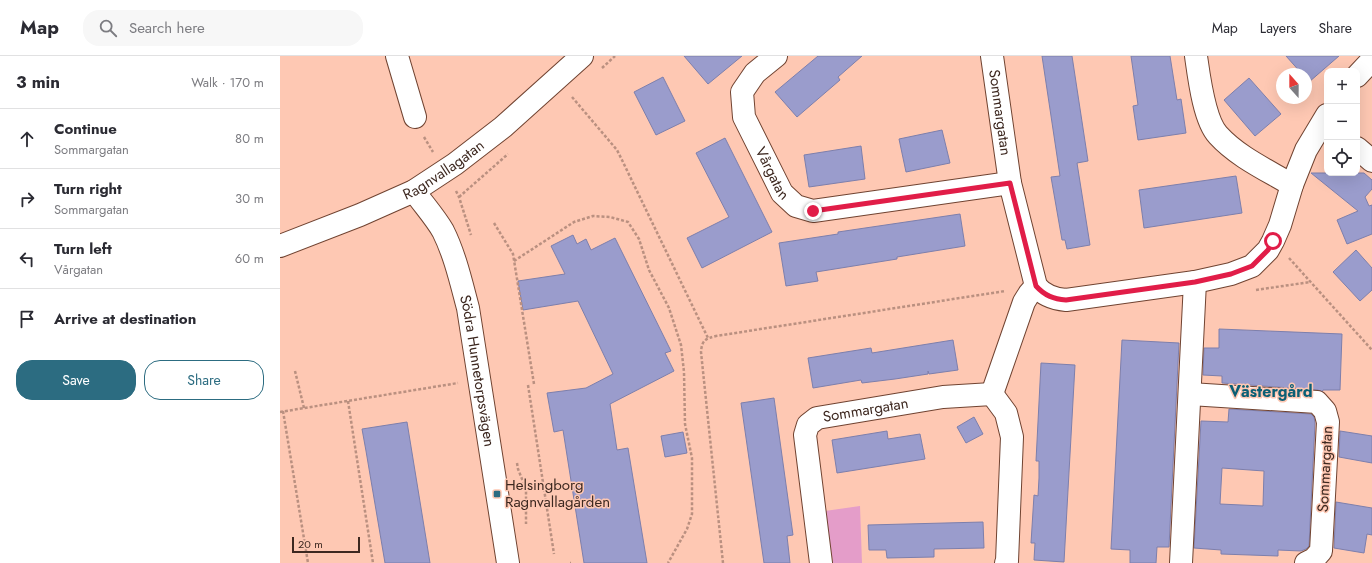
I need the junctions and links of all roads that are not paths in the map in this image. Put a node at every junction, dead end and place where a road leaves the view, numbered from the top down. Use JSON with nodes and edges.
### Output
{"nodes":[{"id":1,"x":397,"y":56,"type":"edge"},
{"id":2,"x":582,"y":56,"type":"edge"},
{"id":3,"x":776,"y":56,"type":"edge"},
{"id":4,"x":992,"y":56,"type":"edge"},
{"id":5,"x":1196,"y":56,"type":"edge"},
{"id":6,"x":1372,"y":60,"type":"edge"},
{"id":7,"x":1360,"y":73,"type":"edge"},
{"id":8,"x":415,"y":117,"type":"dead end"},
{"id":9,"x":1324,"y":123,"type":"edge"},
{"id":10,"x":1360,"y":151,"type":"edge"},
{"id":11,"x":1372,"y":161,"type":"edge"},
{"id":12,"x":1010,"y":183,"type":"junction"},
{"id":13,"x":1292,"y":185,"type":"junction"},
{"id":14,"x":414,"y":191,"type":"junction"},
{"id":15,"x":280,"y":246,"type":"edge"},
{"id":16,"x":1195,"y":282,"type":"junction"},
{"id":17,"x":1036,"y":286,"type":"junction"},
{"id":18,"x":992,"y":394,"type":"junction"},
{"id":19,"x":1190,"y":394,"type":"junction"},
{"id":20,"x":508,"y":563,"type":"edge"},
{"id":21,"x":821,"y":563,"type":"edge"},
{"id":22,"x":1006,"y":563,"type":"edge"},
{"id":23,"x":1181,"y":563,"type":"edge"},
{"id":24,"x":1306,"y":563,"type":"edge"}],
"edges":[{"from":1,"to":8,"type":"street"},
{"from":2,"to":14,"type":"street","name":"Ragnvallagatan"},
{"from":3,"to":12,"type":"street","name":"Vårgatan"},
{"from":4,"to":12,"type":"street","name":"Sommargatan"},
{"from":5,"to":13,"type":"street"},
{"from":6,"to":7,"type":"street"},
{"from":9,"to":13,"type":"street"},
{"from":10,"to":11,"type":"street"},
{"from":12,"to":17,"type":"street","name":"Sommargatan"},
{"from":13,"to":16,"type":"street"},
{"from":14,"to":15,"type":"street","name":"Ragnvallagatan"},
{"from":14,"to":20,"type":"street","name":"Södra Hunnetorpsvägen"},
{"from":16,"to":17,"type":"street"},
{"from":16,"to":19,"type":"street"},
{"from":17,"to":18,"type":"street"},
{"from":18,"to":21,"type":"street","name":"Sommargatan"},
{"from":18,"to":22,"type":"street"},
{"from":19,"to":23,"type":"street"},
{"from":19,"to":24,"type":"street","name":"Sommargatan"}]}
